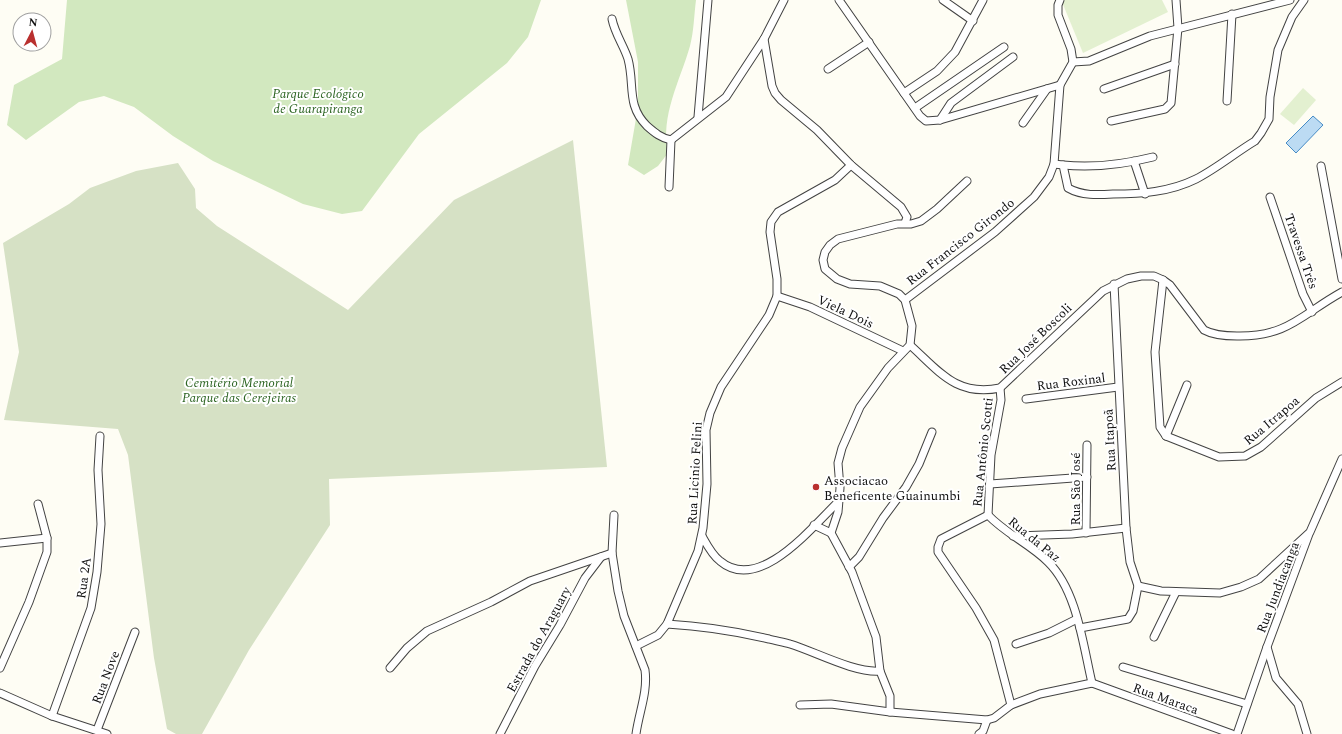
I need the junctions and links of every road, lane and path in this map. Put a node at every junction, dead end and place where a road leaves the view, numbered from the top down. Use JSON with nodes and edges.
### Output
{"nodes":[{"id":1,"x":708,"y":0,"type":"edge"},
{"id":2,"x":784,"y":0,"type":"edge"},
{"id":3,"x":839,"y":0,"type":"edge"},
{"id":4,"x":943,"y":0,"type":"edge"},
{"id":5,"x":983,"y":0,"type":"edge"},
{"id":6,"x":1060,"y":0,"type":"edge"},
{"id":7,"x":1176,"y":0,"type":"edge"},
{"id":8,"x":1290,"y":0,"type":"edge"},
{"id":9,"x":1304,"y":0,"type":"edge"},
{"id":10,"x":1232,"y":14,"type":"junction"},
{"id":11,"x":612,"y":19,"type":"dead end"},
{"id":12,"x":973,"y":21,"type":"junction"},
{"id":13,"x":1178,"y":28,"type":"junction"},
{"id":14,"x":764,"y":38,"type":"junction"},
{"id":15,"x":869,"y":42,"type":"junction"},
{"id":16,"x":1004,"y":47,"type":"dead end"},
{"id":17,"x":1013,"y":57,"type":"dead end"},
{"id":18,"x":1073,"y":62,"type":"junction"},
{"id":19,"x":1175,"y":64,"type":"junction"},
{"id":20,"x":828,"y":69,"type":"dead end"},
{"id":21,"x":1060,"y":85,"type":"junction"},
{"id":22,"x":1047,"y":89,"type":"junction"},
{"id":23,"x":1104,"y":89,"type":"dead end"},
{"id":24,"x":904,"y":93,"type":"junction"},
{"id":25,"x":1226,"y":100,"type":"dead end"},
{"id":26,"x":915,"y":108,"type":"junction"},
{"id":27,"x":698,"y":117,"type":"junction"},
{"id":28,"x":940,"y":120,"type":"junction"},
{"id":29,"x":1111,"y":121,"type":"dead end"},
{"id":30,"x":1023,"y":123,"type":"dead end"},
{"id":31,"x":671,"y":140,"type":"junction"},
{"id":32,"x":1153,"y":156,"type":"dead end"},
{"id":33,"x":1134,"y":162,"type":"junction"},
{"id":34,"x":1054,"y":164,"type":"junction"},
{"id":35,"x":851,"y":165,"type":"junction"},
{"id":36,"x":1063,"y":165,"type":"junction"},
{"id":37,"x":1321,"y":166,"type":"dead end"},
{"id":38,"x":967,"y":181,"type":"dead end"},
{"id":39,"x":669,"y":187,"type":"dead end"},
{"id":40,"x":1145,"y":194,"type":"junction"},
{"id":41,"x":1270,"y":198,"type":"dead end"},
{"id":42,"x":905,"y":223,"type":"junction"},
{"id":43,"x":1342,"y":279,"type":"edge"},
{"id":44,"x":1162,"y":280,"type":"junction"},
{"id":45,"x":1114,"y":284,"type":"junction"},
{"id":46,"x":1342,"y":292,"type":"edge"},
{"id":47,"x":777,"y":296,"type":"junction"},
{"id":48,"x":905,"y":300,"type":"junction"},
{"id":49,"x":1312,"y":312,"type":"junction"},
{"id":50,"x":910,"y":345,"type":"junction"},
{"id":51,"x":903,"y":350,"type":"junction"},
{"id":52,"x":1342,"y":382,"type":"edge"},
{"id":53,"x":1187,"y":385,"type":"dead end"},
{"id":54,"x":1118,"y":387,"type":"junction"},
{"id":55,"x":1000,"y":388,"type":"junction"},
{"id":56,"x":1026,"y":398,"type":"dead end"},
{"id":57,"x":932,"y":432,"type":"dead end"},
{"id":58,"x":100,"y":436,"type":"dead end"},
{"id":59,"x":1166,"y":436,"type":"junction"},
{"id":60,"x":1087,"y":445,"type":"dead end"},
{"id":61,"x":1342,"y":459,"type":"edge"},
{"id":62,"x":1087,"y":477,"type":"junction"},
{"id":63,"x":990,"y":484,"type":"junction"},
{"id":64,"x":838,"y":502,"type":"junction"},
{"id":65,"x":38,"y":504,"type":"dead end"},
{"id":66,"x":614,"y":515,"type":"dead end"},
{"id":67,"x":988,"y":515,"type":"junction"},
{"id":68,"x":814,"y":525,"type":"junction"},
{"id":69,"x":1126,"y":528,"type":"junction"},
{"id":70,"x":1310,"y":532,"type":"junction"},
{"id":71,"x":831,"y":533,"type":"junction"},
{"id":72,"x":1086,"y":533,"type":"junction"},
{"id":73,"x":702,"y":536,"type":"junction"},
{"id":74,"x":1013,"y":536,"type":"junction"},
{"id":75,"x":47,"y":538,"type":"junction"},
{"id":76,"x":0,"y":543,"type":"edge"},
{"id":77,"x":612,"y":553,"type":"junction"},
{"id":78,"x":601,"y":557,"type":"junction"},
{"id":79,"x":849,"y":567,"type":"junction"},
{"id":80,"x":1138,"y":586,"type":"junction"},
{"id":81,"x":1176,"y":592,"type":"junction"},
{"id":82,"x":1077,"y":619,"type":"junction"},
{"id":83,"x":667,"y":624,"type":"junction"},
{"id":84,"x":1080,"y":628,"type":"junction"},
{"id":85,"x":135,"y":632,"type":"dead end"},
{"id":86,"x":1154,"y":637,"type":"dead end"},
{"id":87,"x":1016,"y":644,"type":"dead end"},
{"id":88,"x":636,"y":646,"type":"junction"},
{"id":89,"x":1267,"y":647,"type":"junction"},
{"id":90,"x":1123,"y":667,"type":"dead end"},
{"id":91,"x":0,"y":668,"type":"edge"},
{"id":92,"x":390,"y":668,"type":"dead end"},
{"id":93,"x":880,"y":671,"type":"junction"},
{"id":94,"x":1092,"y":683,"type":"junction"},
{"id":95,"x":0,"y":693,"type":"edge"},
{"id":96,"x":1247,"y":704,"type":"junction"},
{"id":97,"x":800,"y":705,"type":"dead end"},
{"id":98,"x":1011,"y":705,"type":"junction"},
{"id":99,"x":890,"y":712,"type":"junction"},
{"id":100,"x":52,"y":716,"type":"junction"},
{"id":101,"x":986,"y":720,"type":"junction"},
{"id":102,"x":97,"y":730,"type":"junction"},
{"id":103,"x":107,"y":734,"type":"edge"},
{"id":104,"x":500,"y":734,"type":"edge"},
{"id":105,"x":636,"y":734,"type":"edge"},
{"id":106,"x":979,"y":734,"type":"edge"},
{"id":107,"x":1232,"y":734,"type":"edge"},
{"id":108,"x":1237,"y":734,"type":"edge"},
{"id":109,"x":1307,"y":734,"type":"edge"}],
"edges":[{"from":1,"to":27,"type":"street"},
{"from":2,"to":14,"type":"street"},
{"from":3,"to":15,"type":"street"},
{"from":4,"to":12,"type":"street"},
{"from":5,"to":12,"type":"street"},
{"from":6,"to":18,"type":"street"},
{"from":7,"to":13,"type":"street"},
{"from":8,"to":10,"type":"street"},
{"from":9,"to":40,"type":"street"},
{"from":10,"to":13,"type":"street"},
{"from":10,"to":25,"type":"street"},
{"from":11,"to":31,"type":"street"},
{"from":12,"to":24,"type":"street"},
{"from":13,"to":18,"type":"street"},
{"from":13,"to":19,"type":"street"},
{"from":14,"to":27,"type":"street"},
{"from":14,"to":35,"type":"street"},
{"from":15,"to":20,"type":"street"},
{"from":15,"to":24,"type":"street"},
{"from":16,"to":26,"type":"street"},
{"from":17,"to":28,"type":"street"},
{"from":18,"to":21,"type":"street","name":"Rua Francisco Girondo"},
{"from":19,"to":23,"type":"street"},
{"from":19,"to":29,"type":"street"},
{"from":21,"to":22,"type":"street"},
{"from":21,"to":34,"type":"street","name":"Rua Francisco Girondo"},
{"from":22,"to":28,"type":"street"},
{"from":22,"to":30,"type":"street"},
{"from":24,"to":26,"type":"street"},
{"from":26,"to":28,"type":"street"},
{"from":27,"to":31,"type":"street"},
{"from":31,"to":39,"type":"street"},
{"from":32,"to":33,"type":"street"},
{"from":33,"to":36,"type":"street"},
{"from":33,"to":40,"type":"street"},
{"from":34,"to":36,"type":"street"},
{"from":34,"to":48,"type":"street","name":"Rua Francisco Girondo"},
{"from":35,"to":42,"type":"street"},
{"from":35,"to":47,"type":"street"},
{"from":36,"to":40,"type":"street"},
{"from":37,"to":43,"type":"street"},
{"from":38,"to":42,"type":"street"},
{"from":41,"to":49,"type":"street","name":"Travessa Três"},
{"from":42,"to":48,"type":"street"},
{"from":44,"to":45,"type":"street"},
{"from":44,"to":49,"type":"street"},
{"from":44,"to":59,"type":"street"},
{"from":45,"to":54,"type":"street","name":"Rua Itapoã"},
{"from":45,"to":55,"type":"street","name":"Rua José Boscoli"},
{"from":46,"to":49,"type":"street"},
{"from":47,"to":51,"type":"street","name":"Viela Dois"},
{"from":47,"to":73,"type":"street","name":"Rua Licinio Felini"},
{"from":48,"to":50,"type":"street"},
{"from":50,"to":51,"type":"street"},
{"from":50,"to":55,"type":"street","name":"Rua José Boscoli"},
{"from":51,"to":64,"type":"street"},
{"from":52,"to":59,"type":"street","name":"Rua Itrapoa"},
{"from":53,"to":59,"type":"street"},
{"from":54,"to":56,"type":"street","name":"Rua Roxinal"},
{"from":54,"to":69,"type":"street","name":"Rua Itapoã"},
{"from":55,"to":63,"type":"street","name":"Rua Antônio Scotti"},
{"from":57,"to":79,"type":"street"},
{"from":58,"to":100,"type":"street","name":"Rua 2A"},
{"from":60,"to":62,"type":"street","name":"Rua São José"},
{"from":61,"to":70,"type":"street"},
{"from":62,"to":63,"type":"street"},
{"from":62,"to":72,"type":"street","name":"Rua São José"},
{"from":63,"to":67,"type":"street","name":"Rua Antônio Scotti"},
{"from":64,"to":68,"type":"street"},
{"from":64,"to":71,"type":"street"},
{"from":65,"to":75,"type":"street"},
{"from":66,"to":77,"type":"street"},
{"from":67,"to":74,"type":"street","name":"Rua da Paz"},
{"from":67,"to":98,"type":"street","name":"Rua Antônio Scotti"},
{"from":68,"to":71,"type":"street"},
{"from":68,"to":73,"type":"street"},
{"from":69,"to":72,"type":"street","name":"Rua São José"},
{"from":69,"to":80,"type":"street","name":"Rua Itapoã"},
{"from":70,"to":81,"type":"street"},
{"from":70,"to":89,"type":"street","name":"Rua Jundiacanga"},
{"from":71,"to":79,"type":"street"},
{"from":72,"to":74,"type":"street","name":"Rua São José"},
{"from":73,"to":83,"type":"street","name":"Rua Licinio Felini"},
{"from":74,"to":82,"type":"street","name":"Rua da Paz"},
{"from":75,"to":76,"type":"street"},
{"from":75,"to":91,"type":"street"},
{"from":77,"to":78,"type":"street"},
{"from":77,"to":88,"type":"street"},
{"from":78,"to":92,"type":"street"},
{"from":78,"to":104,"type":"street","name":"Estrada do Araguary"},
{"from":79,"to":93,"type":"street"},
{"from":80,"to":81,"type":"street"},
{"from":80,"to":84,"type":"street"},
{"from":81,"to":86,"type":"street"},
{"from":82,"to":84,"type":"street","name":"Rua da Paz"},
{"from":82,"to":87,"type":"street"},
{"from":83,"to":88,"type":"street","name":"Rua Licinio Felini"},
{"from":83,"to":93,"type":"street"},
{"from":84,"to":94,"type":"street","name":"Rua da Paz"},
{"from":85,"to":102,"type":"street","name":"Rua Nove"},
{"from":88,"to":105,"type":"street"},
{"from":89,"to":96,"type":"street"},
{"from":89,"to":109,"type":"street","name":"Rua Jundiacanga"},
{"from":90,"to":96,"type":"street"},
{"from":93,"to":99,"type":"street"},
{"from":94,"to":98,"type":"street"},
{"from":94,"to":107,"type":"street","name":"Rua Maraca"},
{"from":95,"to":100,"type":"street"},
{"from":96,"to":108,"type":"street"},
{"from":97,"to":99,"type":"street"},
{"from":98,"to":101,"type":"street"},
{"from":99,"to":101,"type":"street"},
{"from":100,"to":102,"type":"street"},
{"from":101,"to":106,"type":"street"},
{"from":102,"to":103,"type":"street"}]}
